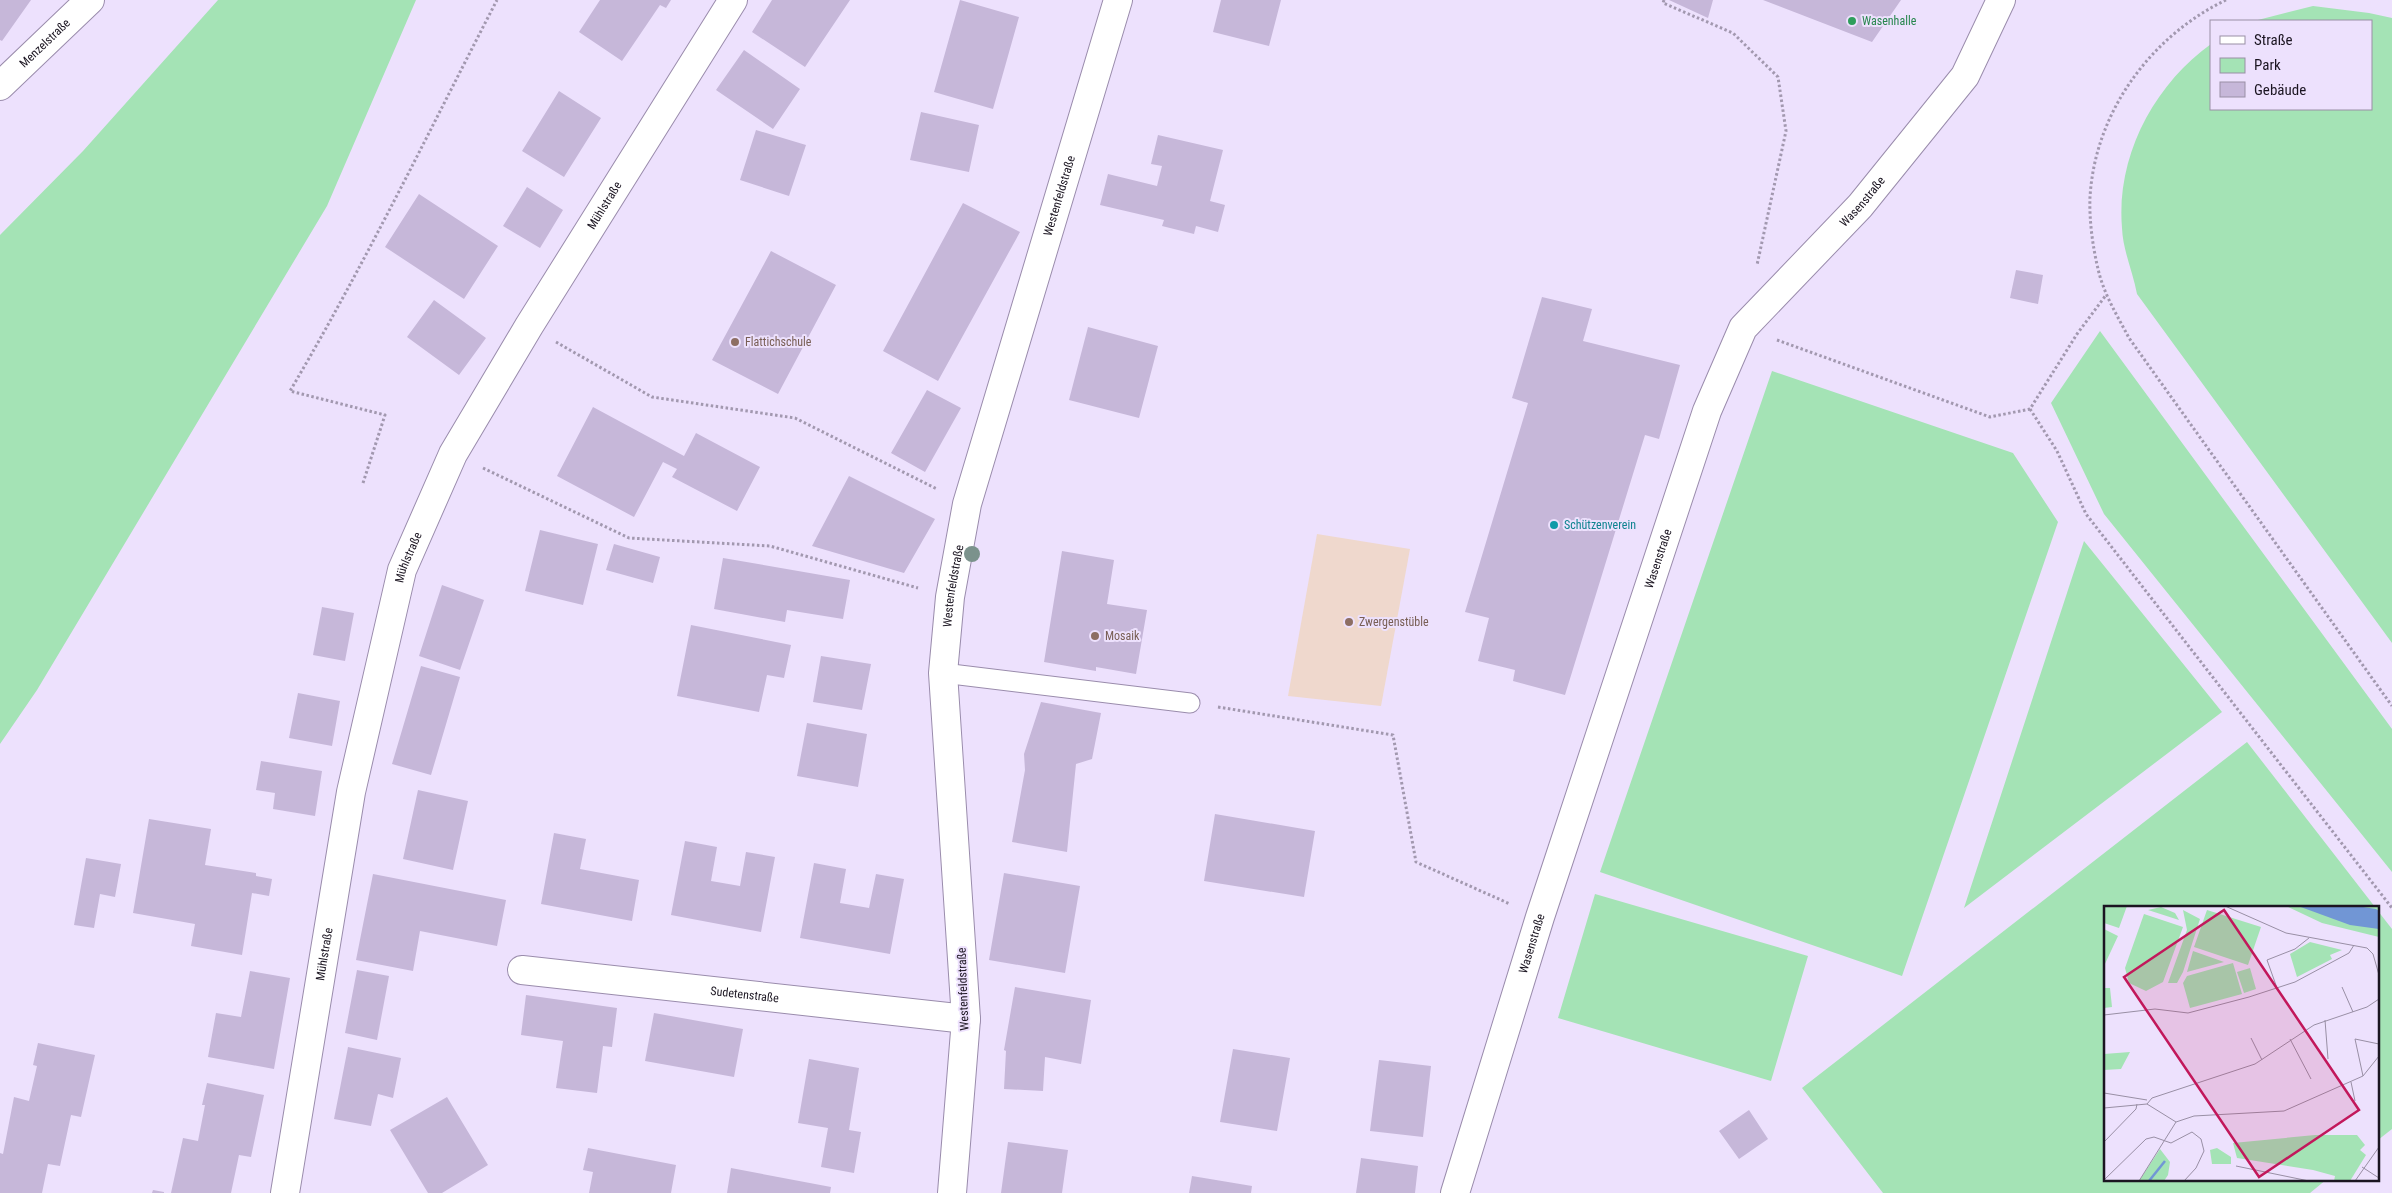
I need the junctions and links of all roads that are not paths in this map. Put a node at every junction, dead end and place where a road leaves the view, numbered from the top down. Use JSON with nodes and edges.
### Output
{"nodes":[{"id":1,"x":90,"y":0,"type":"edge"},
{"id":2,"x":733,"y":0,"type":"edge"},
{"id":3,"x":1118,"y":0,"type":"edge"},
{"id":4,"x":2001,"y":0,"type":"edge"},
{"id":5,"x":0,"y":86,"type":"edge"},
{"id":6,"x":943,"y":673,"type":"junction"},
{"id":7,"x":1190,"y":703,"type":"road end"},
{"id":8,"x":522,"y":970,"type":"dead end"},
{"id":9,"x":966,"y":1019,"type":"junction"},
{"id":10,"x":285,"y":1193,"type":"edge"},
{"id":11,"x":952,"y":1193,"type":"edge"},
{"id":12,"x":1455,"y":1193,"type":"edge"}],
"edges":[{"from":1,"to":5,"type":"street","name":"Menzelstraße"},
{"from":2,"to":10,"type":"street","name":"Mühlstraße"},
{"from":3,"to":6,"type":"street","name":"Westenfeldstraße"},
{"from":4,"to":12,"type":"street","name":"Wasenstraße"},
{"from":6,"to":7,"type":"lane"},
{"from":6,"to":9,"type":"street","name":"Westenfeldstraße"},
{"from":8,"to":9,"type":"street","name":"Sudetenstraße"},
{"from":9,"to":11,"type":"street","name":"Westenfeldstraße"}]}
